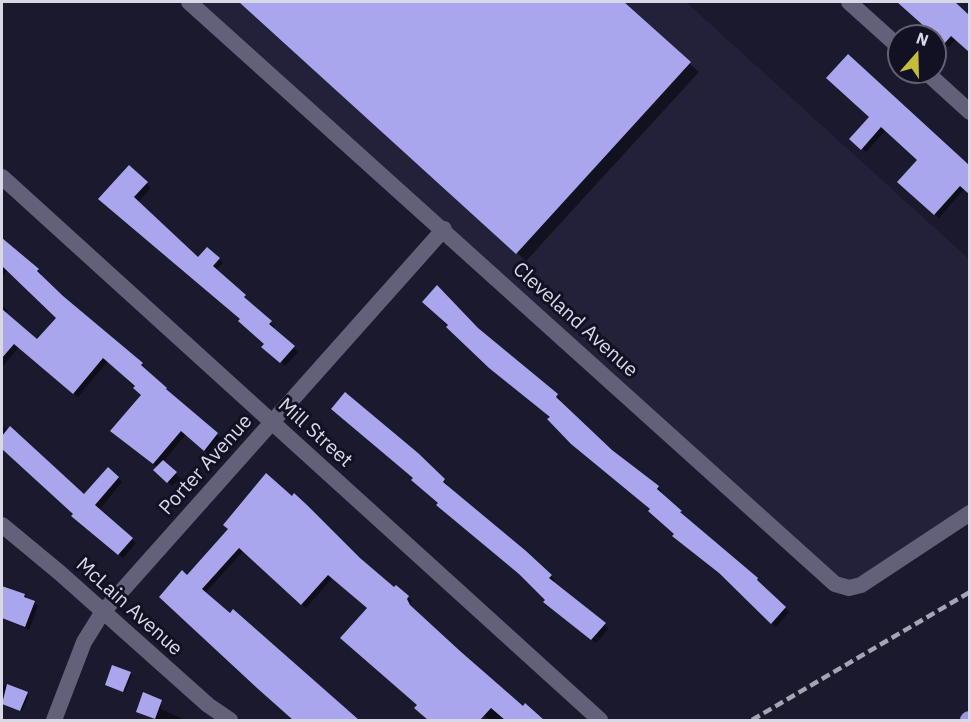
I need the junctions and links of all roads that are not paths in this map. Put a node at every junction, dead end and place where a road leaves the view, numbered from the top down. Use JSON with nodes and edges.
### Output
{"nodes":[{"id":1,"x":189,"y":2,"type":"edge"},
{"id":2,"x":849,"y":2,"type":"edge"},
{"id":3,"x":887,"y":36,"type":"edge"},
{"id":4,"x":939,"y":84,"type":"edge"},
{"id":5,"x":969,"y":112,"type":"edge"},
{"id":6,"x":2,"y":177,"type":"edge"},
{"id":7,"x":444,"y":229,"type":"junction"},
{"id":8,"x":272,"y":423,"type":"junction"},
{"id":9,"x":969,"y":513,"type":"edge"},
{"id":10,"x":2,"y":525,"type":"edge"},
{"id":11,"x":9,"y":537,"type":"edge"},
{"id":12,"x":102,"y":613,"type":"junction"},
{"id":13,"x":54,"y":720,"type":"edge"},
{"id":14,"x":230,"y":720,"type":"edge"},
{"id":15,"x":600,"y":720,"type":"edge"}],
"edges":[{"from":1,"to":7,"type":"street","name":"Cleveland Avenue"},
{"from":2,"to":3,"type":"street"},
{"from":4,"to":5,"type":"street"},
{"from":6,"to":8,"type":"street","name":"Mill Street"},
{"from":7,"to":8,"type":"street","name":"Porter Avenue"},
{"from":7,"to":9,"type":"street","name":"Cleveland Avenue"},
{"from":8,"to":12,"type":"street","name":"Porter Avenue"},
{"from":8,"to":15,"type":"street","name":"Mill Street"},
{"from":10,"to":11,"type":"street","name":"McLain Avenue"},
{"from":11,"to":12,"type":"street","name":"McLain Avenue"},
{"from":12,"to":13,"type":"street","name":"Porter Avenue"},
{"from":12,"to":14,"type":"street","name":"McLain Avenue"}]}
